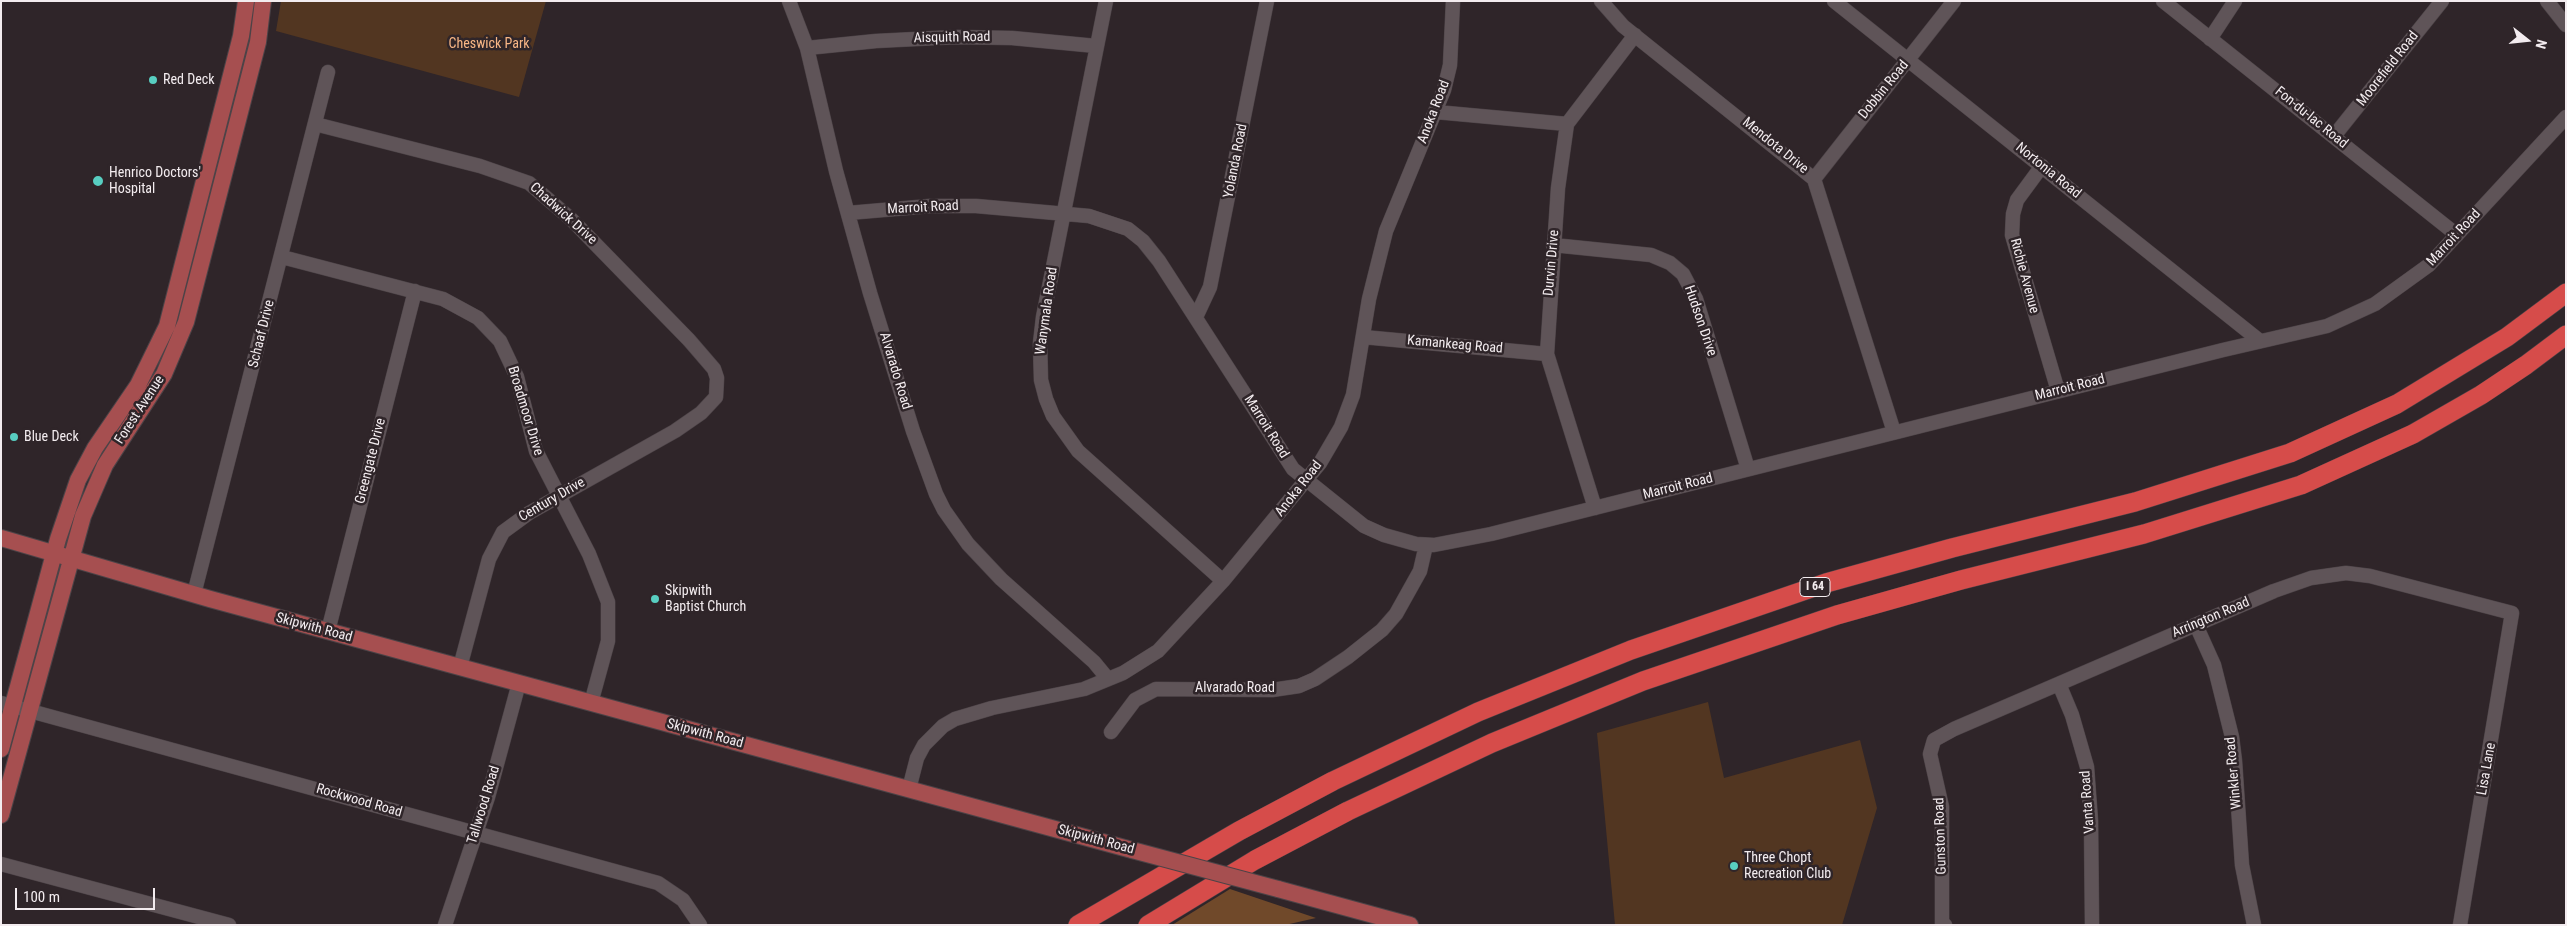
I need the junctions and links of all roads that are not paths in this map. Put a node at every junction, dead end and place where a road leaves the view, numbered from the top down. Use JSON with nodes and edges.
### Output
{"nodes":[{"id":1,"x":246,"y":1,"type":"edge"},
{"id":2,"x":264,"y":1,"type":"edge"},
{"id":3,"x":789,"y":1,"type":"edge"},
{"id":4,"x":1106,"y":1,"type":"edge"},
{"id":5,"x":1267,"y":1,"type":"edge"},
{"id":6,"x":1453,"y":1,"type":"edge"},
{"id":7,"x":1601,"y":1,"type":"edge"},
{"id":8,"x":1834,"y":1,"type":"edge"},
{"id":9,"x":1954,"y":1,"type":"edge"},
{"id":10,"x":2163,"y":1,"type":"edge"},
{"id":11,"x":2235,"y":1,"type":"edge"},
{"id":12,"x":2442,"y":1,"type":"edge"},
{"id":13,"x":2547,"y":1,"type":"edge"},
{"id":14,"x":2566,"y":25,"type":"edge"},
{"id":15,"x":1635,"y":35,"type":"junction"},
{"id":16,"x":2210,"y":39,"type":"junction"},
{"id":17,"x":1096,"y":46,"type":"junction"},
{"id":18,"x":807,"y":48,"type":"junction"},
{"id":19,"x":1908,"y":60,"type":"junction"},
{"id":20,"x":328,"y":72,"type":"dead end"},
{"id":21,"x":1436,"y":112,"type":"junction"},
{"id":22,"x":2566,"y":116,"type":"edge"},
{"id":23,"x":315,"y":124,"type":"junction"},
{"id":24,"x":1567,"y":124,"type":"junction"},
{"id":25,"x":2334,"y":136,"type":"junction"},
{"id":26,"x":2042,"y":166,"type":"junction"},
{"id":27,"x":1814,"y":180,"type":"junction"},
{"id":28,"x":848,"y":213,"type":"junction"},
{"id":29,"x":1064,"y":213,"type":"junction"},
{"id":30,"x":2457,"y":236,"type":"junction"},
{"id":31,"x":1554,"y":245,"type":"junction"},
{"id":32,"x":282,"y":257,"type":"junction"},
{"id":33,"x":415,"y":291,"type":"junction"},
{"id":34,"x":2566,"y":293,"type":"edge"},
{"id":35,"x":1196,"y":317,"type":"junction"},
{"id":36,"x":2566,"y":335,"type":"edge"},
{"id":37,"x":1363,"y":337,"type":"junction"},
{"id":38,"x":2260,"y":342,"type":"junction"},
{"id":39,"x":1547,"y":354,"type":"junction"},
{"id":40,"x":718,"y":390,"type":"joint"},
{"id":41,"x":2058,"y":391,"type":"junction"},
{"id":42,"x":1894,"y":432,"type":"junction"},
{"id":43,"x":1748,"y":469,"type":"junction"},
{"id":44,"x":1307,"y":480,"type":"junction"},
{"id":45,"x":558,"y":496,"type":"junction"},
{"id":46,"x":1595,"y":508,"type":"junction"},
{"id":47,"x":1,"y":538,"type":"edge"},
{"id":48,"x":1426,"y":545,"type":"junction"},
{"id":49,"x":55,"y":553,"type":"junction"},
{"id":50,"x":71,"y":558,"type":"junction"},
{"id":51,"x":1223,"y":581,"type":"junction"},
{"id":52,"x":194,"y":594,"type":"junction"},
{"id":53,"x":2512,"y":613,"type":"joint"},
{"id":54,"x":2196,"y":625,"type":"junction"},
{"id":55,"x":328,"y":631,"type":"junction"},
{"id":56,"x":460,"y":667,"type":"junction"},
{"id":57,"x":1108,"y":679,"type":"junction"},
{"id":58,"x":519,"y":683,"type":"junction"},
{"id":59,"x":2059,"y":684,"type":"junction"},
{"id":60,"x":591,"y":703,"type":"junction"},
{"id":61,"x":7,"y":705,"type":"edge"},
{"id":62,"x":29,"y":711,"type":"junction"},
{"id":63,"x":1111,"y":732,"type":"dead end"},
{"id":64,"x":1,"y":749,"type":"edge"},
{"id":65,"x":1930,"y":750,"type":"joint"},
{"id":66,"x":909,"y":789,"type":"junction"},
{"id":67,"x":1,"y":815,"type":"edge"},
{"id":68,"x":476,"y":834,"type":"junction"},
{"id":69,"x":1,"y":864,"type":"edge"},
{"id":70,"x":229,"y":925,"type":"edge"},
{"id":71,"x":444,"y":925,"type":"edge"},
{"id":72,"x":700,"y":925,"type":"edge"},
{"id":73,"x":1078,"y":925,"type":"edge"},
{"id":74,"x":1148,"y":925,"type":"edge"},
{"id":75,"x":1410,"y":925,"type":"edge"},
{"id":76,"x":1944,"y":925,"type":"edge"},
{"id":77,"x":2092,"y":925,"type":"edge"},
{"id":78,"x":2254,"y":925,"type":"edge"},
{"id":79,"x":2460,"y":925,"type":"edge"}],
"edges":[{"from":1,"to":49,"type":"main road","name":"Forest Avenue"},
{"from":2,"to":50,"type":"main road","name":"Forest Avenue"},
{"from":3,"to":18,"type":"street","name":"Alvarado Road"},
{"from":4,"to":17,"type":"street","name":"Wanymala Road"},
{"from":5,"to":35,"type":"street","name":"Yolanda Road"},
{"from":6,"to":21,"type":"street","name":"Anoka Road"},
{"from":7,"to":15,"type":"street","name":"Mendota Drive"},
{"from":8,"to":19,"type":"street","name":"Nortonia Road"},
{"from":9,"to":19,"type":"street","name":"Dobbin Road"},
{"from":10,"to":16,"type":"street","name":"Fon-du-lac Road"},
{"from":11,"to":16,"type":"street"},
{"from":12,"to":25,"type":"street","name":"Moorefield Road"},
{"from":13,"to":14,"type":"street"},
{"from":15,"to":24,"type":"street"},
{"from":15,"to":27,"type":"street","name":"Mendota Drive"},
{"from":16,"to":25,"type":"street","name":"Fon-du-lac Road"},
{"from":17,"to":18,"type":"street","name":"Aisquith Road"},
{"from":17,"to":29,"type":"street","name":"Wanymala Road"},
{"from":18,"to":28,"type":"street","name":"Alvarado Road"},
{"from":19,"to":26,"type":"street","name":"Nortonia Road"},
{"from":19,"to":27,"type":"street","name":"Dobbin Road"},
{"from":20,"to":23,"type":"street","name":"Schaaf Drive"},
{"from":21,"to":24,"type":"street"},
{"from":21,"to":37,"type":"street","name":"Anoka Road"},
{"from":22,"to":30,"type":"street","name":"Marroit Road"},
{"from":23,"to":32,"type":"street","name":"Schaaf Drive"},
{"from":23,"to":40,"type":"street","name":"Chadwick Drive"},
{"from":24,"to":31,"type":"street","name":"Durvin Drive"},
{"from":25,"to":30,"type":"street","name":"Fon-du-lac Road"},
{"from":26,"to":38,"type":"street","name":"Nortonia Road"},
{"from":26,"to":41,"type":"street","name":"Richie Avenue"},
{"from":27,"to":42,"type":"street","name":"Mendota Drive"},
{"from":28,"to":29,"type":"street","name":"Marroit Road"},
{"from":28,"to":57,"type":"street","name":"Alvarado Road"},
{"from":29,"to":35,"type":"street","name":"Marroit Road"},
{"from":29,"to":51,"type":"street","name":"Wanymala Road"},
{"from":30,"to":38,"type":"street","name":"Marroit Road"},
{"from":31,"to":39,"type":"street","name":"Durvin Drive"},
{"from":31,"to":43,"type":"street","name":"Hudson Drive"},
{"from":32,"to":33,"type":"street","name":"Broadmoor Drive"},
{"from":32,"to":52,"type":"street","name":"Schaaf Drive"},
{"from":33,"to":45,"type":"street","name":"Broadmoor Drive"},
{"from":33,"to":55,"type":"street","name":"Greengate Drive"},
{"from":34,"to":73,"type":"highway","number":"I 64"},
{"from":35,"to":44,"type":"street","name":"Marroit Road"},
{"from":36,"to":74,"type":"highway","number":"I 64"},
{"from":37,"to":39,"type":"street","name":"Kamankeag Road"},
{"from":37,"to":44,"type":"street","name":"Anoka Road"},
{"from":38,"to":41,"type":"street","name":"Marroit Road"},
{"from":39,"to":46,"type":"street","name":"Durvin Drive"},
{"from":40,"to":45,"type":"street","name":"Century Drive"},
{"from":41,"to":42,"type":"street","name":"Marroit Road"},
{"from":42,"to":43,"type":"street","name":"Marroit Road"},
{"from":43,"to":46,"type":"street","name":"Marroit Road"},
{"from":44,"to":48,"type":"street","name":"Marroit Road"},
{"from":44,"to":51,"type":"street","name":"Anoka Road"},
{"from":45,"to":56,"type":"street","name":"Century Drive"},
{"from":45,"to":60,"type":"street","name":"Broadmoor Drive"},
{"from":46,"to":48,"type":"street","name":"Marroit Road"},
{"from":47,"to":49,"type":"main road","name":"Skipwith Road"},
{"from":48,"to":63,"type":"street","name":"Alvarado Road"},
{"from":49,"to":50,"type":"main road","name":"Skipwith Road"},
{"from":49,"to":61,"type":"main road","name":"Forest Avenue"},
{"from":50,"to":52,"type":"main road","name":"Skipwith Road"},
{"from":50,"to":62,"type":"main road","name":"Forest Avenue"},
{"from":51,"to":57,"type":"street","name":"Anoka Road"},
{"from":52,"to":55,"type":"main road","name":"Skipwith Road"},
{"from":53,"to":54,"type":"street","name":"Arrington Road"},
{"from":53,"to":79,"type":"street","name":"Lisa Lane"},
{"from":54,"to":59,"type":"street","name":"Arrington Road"},
{"from":54,"to":78,"type":"street","name":"Winkler Road"},
{"from":55,"to":56,"type":"main road","name":"Skipwith Road"},
{"from":56,"to":58,"type":"main road","name":"Skipwith Road"},
{"from":57,"to":66,"type":"street","name":"Anoka Road"},
{"from":58,"to":60,"type":"main road","name":"Skipwith Road"},
{"from":58,"to":68,"type":"street","name":"Tallwood Road"},
{"from":59,"to":65,"type":"street","name":"Arrington Road"},
{"from":59,"to":77,"type":"street","name":"Vanta Road"},
{"from":60,"to":66,"type":"main road","name":"Skipwith Road"},
{"from":61,"to":62,"type":"street","name":"Rockwood Road"},
{"from":61,"to":64,"type":"main road","name":"Forest Avenue"},
{"from":62,"to":67,"type":"main road","name":"Forest Avenue"},
{"from":62,"to":68,"type":"street","name":"Rockwood Road"},
{"from":65,"to":76,"type":"street","name":"Gunston Road"},
{"from":66,"to":75,"type":"main road","name":"Skipwith Road","bridge":true},
{"from":68,"to":71,"type":"street","name":"Tallwood Road"},
{"from":68,"to":72,"type":"street","name":"Rockwood Road"},
{"from":69,"to":70,"type":"street"}]}
